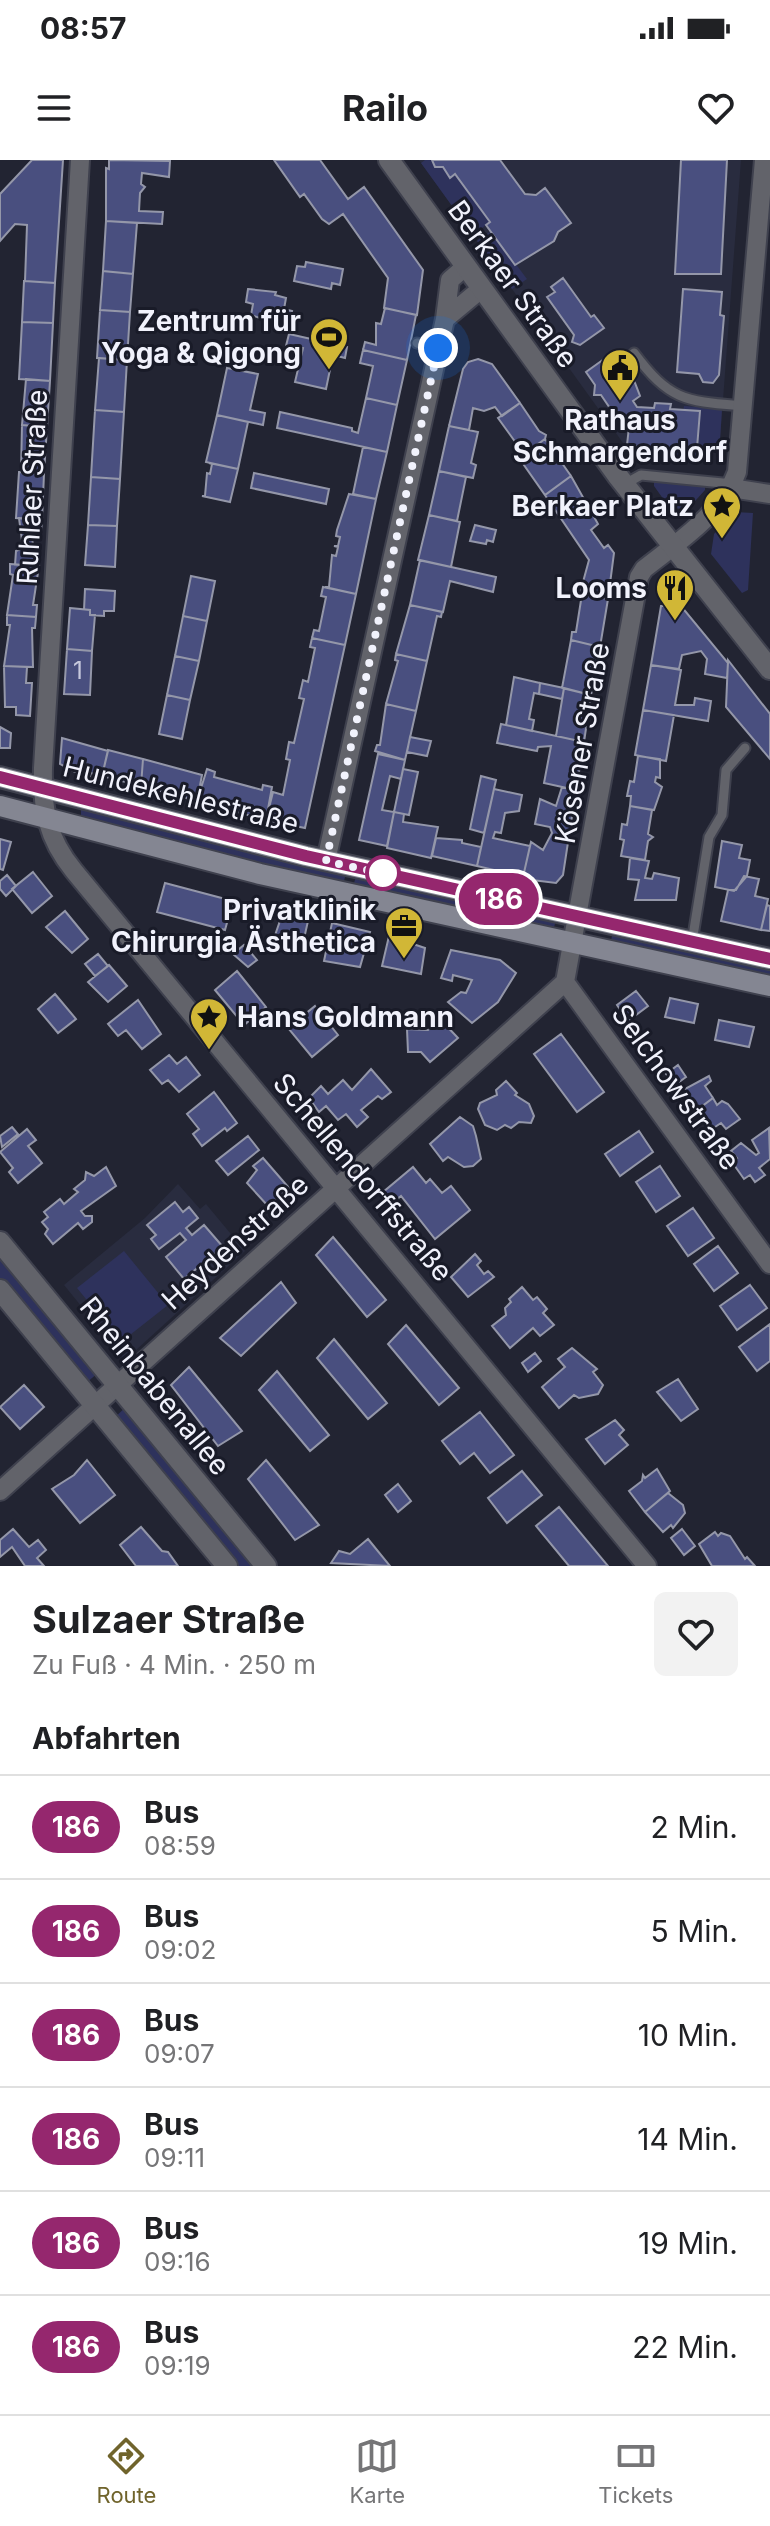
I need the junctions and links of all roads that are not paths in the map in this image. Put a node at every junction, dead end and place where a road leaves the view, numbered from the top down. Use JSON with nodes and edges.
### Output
{"nodes":[{"id":1,"x":80,"y":160,"type":"edge"},
{"id":2,"x":389,"y":160,"type":"edge"},
{"id":3,"x":764,"y":160,"type":"edge"},
{"id":4,"x":465,"y":267,"type":"junction"},
{"id":5,"x":481,"y":289,"type":"junction"},
{"id":6,"x":445,"y":319,"type":"junction"},
{"id":7,"x":417,"y":343,"type":"dead end"},
{"id":8,"x":438,"y":348,"type":"junction"},
{"id":9,"x":634,"y":353,"type":"dead end"},
{"id":10,"x":743,"y":406,"type":"junction"},
{"id":11,"x":625,"y":484,"type":"junction"},
{"id":12,"x":732,"y":486,"type":"junction"},
{"id":13,"x":770,"y":494,"type":"edge"},
{"id":14,"x":672,"y":547,"type":"junction"},
{"id":15,"x":770,"y":669,"type":"edge"},
{"id":16,"x":745,"y":748,"type":"dead end"},
{"id":17,"x":0,"y":777,"type":"edge"},
{"id":18,"x":43,"y":789,"type":"junction"},
{"id":19,"x":0,"y":806,"type":"edge"},
{"id":20,"x":44,"y":818,"type":"junction"},
{"id":21,"x":326,"y":861,"type":"junction"},
{"id":22,"x":579,"y":917,"type":"junction"},
{"id":23,"x":692,"y":942,"type":"junction"},
{"id":24,"x":572,"y":954,"type":"junction"},
{"id":25,"x":770,"y":959,"type":"edge"},
{"id":26,"x":565,"y":982,"type":"junction"},
{"id":27,"x":770,"y":986,"type":"edge"},
{"id":28,"x":336,"y":1189,"type":"junction"},
{"id":29,"x":0,"y":1242,"type":"edge"},
{"id":30,"x":770,"y":1264,"type":"edge"},
{"id":31,"x":0,"y":1290,"type":"edge"},
{"id":32,"x":118,"y":1385,"type":"junction"},
{"id":33,"x":95,"y":1406,"type":"junction"},
{"id":34,"x":0,"y":1491,"type":"edge"},
{"id":35,"x":227,"y":1566,"type":"edge"},
{"id":36,"x":266,"y":1566,"type":"edge"},
{"id":37,"x":647,"y":1566,"type":"edge"}],
"edges":[{"from":1,"to":18,"type":"street","name":"Ruhlaer Straße"},
{"from":2,"to":4,"type":"street","name":"Berkaer Straße"},
{"from":3,"to":10,"type":"street"},
{"from":4,"to":5,"type":"street","name":"Berkaer Straße"},
{"from":4,"to":6,"type":"street"},
{"from":5,"to":6,"type":"street"},
{"from":5,"to":11,"type":"street","name":"Berkaer Straße"},
{"from":6,"to":8,"type":"street"},
{"from":7,"to":8,"type":"lane"},
{"from":8,"to":21,"type":"street"},
{"from":9,"to":10,"type":"lane"},
{"from":10,"to":12,"type":"street"},
{"from":11,"to":12,"type":"lane"},
{"from":11,"to":14,"type":"street","name":"Berkaer Straße"},
{"from":12,"to":13,"type":"street"},
{"from":12,"to":14,"type":"street","name":"Kösener Straße"},
{"from":14,"to":15,"type":"street","name":"Berkaer Straße"},
{"from":14,"to":22,"type":"street","name":"Kösener Straße"},
{"from":16,"to":23,"type":"lane"},
{"from":17,"to":18,"type":"main road","name":"Hundekehlestraße"},
{"from":18,"to":20,"type":"street","name":"Ruhlaer Straße"},
{"from":18,"to":21,"type":"main road","name":"Hundekehlestraße"},
{"from":19,"to":20,"type":"main road","name":"Hundekehlestraße"},
{"from":20,"to":24,"type":"main road","name":"Hundekehlestraße"},
{"from":20,"to":28,"type":"street","name":"Schellendorffstraße"},
{"from":21,"to":22,"type":"main road","name":"Hundekehlestraße"},
{"from":22,"to":23,"type":"main road","name":"Hundekehlestraße"},
{"from":22,"to":24,"type":"street","name":"Kösener Straße"},
{"from":23,"to":25,"type":"main road","name":"Hundekehlestraße"},
{"from":24,"to":26,"type":"street"},
{"from":24,"to":27,"type":"main road","name":"Hundekehlestraße"},
{"from":26,"to":28,"type":"street","name":"Heydenstraße"},
{"from":26,"to":30,"type":"street","name":"Selchowstraße"},
{"from":28,"to":32,"type":"street","name":"Heydenstraße"},
{"from":28,"to":37,"type":"street","name":"Schellendorffstraße"},
{"from":29,"to":32,"type":"street","name":"Rheinbabenallee"},
{"from":31,"to":33,"type":"street","name":"Rheinbabenallee"},
{"from":32,"to":33,"type":"street","name":"Heydenstraße"},
{"from":32,"to":36,"type":"street","name":"Rheinbabenallee"},
{"from":33,"to":34,"type":"street","name":"Heydenstraße"},
{"from":33,"to":35,"type":"street","name":"Rheinbabenallee"}]}
